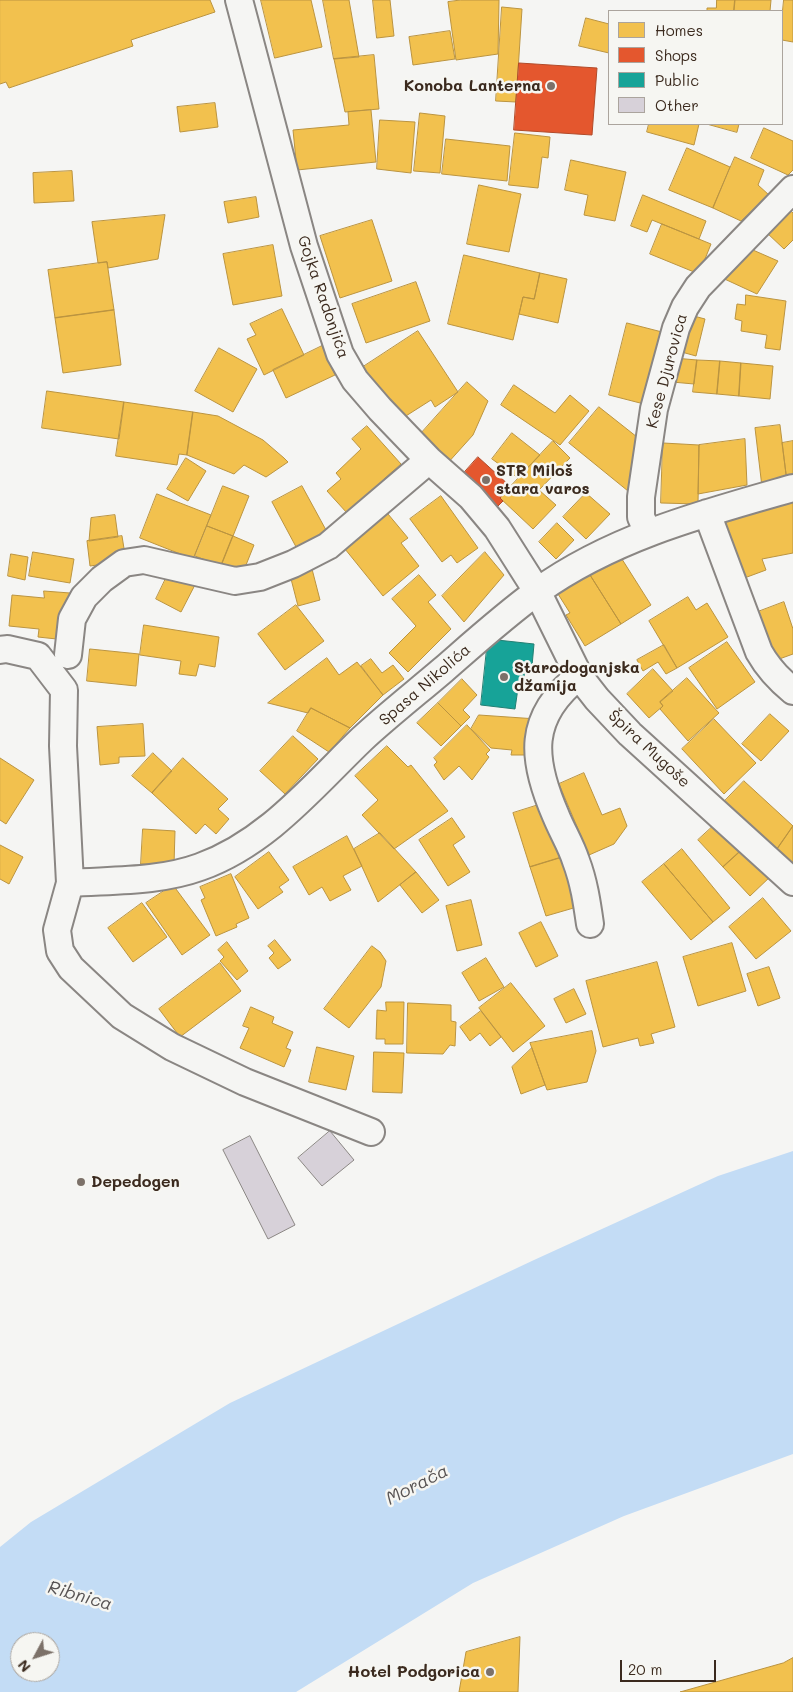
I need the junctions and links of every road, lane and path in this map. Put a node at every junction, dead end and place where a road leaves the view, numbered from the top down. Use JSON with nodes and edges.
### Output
{"nodes":[{"id":1,"x":239,"y":0,"type":"edge"},
{"id":2,"x":793,"y":190,"type":"edge"},
{"id":3,"x":429,"y":460,"type":"junction"},
{"id":4,"x":793,"y":488,"type":"edge"},
{"id":5,"x":707,"y":513,"type":"junction"},
{"id":6,"x":648,"y":533,"type":"junction"},
{"id":7,"x":537,"y":591,"type":"junction"},
{"id":8,"x":0,"y":650,"type":"edge"},
{"id":9,"x":68,"y":656,"type":"dead end"},
{"id":10,"x":579,"y":676,"type":"junction"},
{"id":11,"x":793,"y":691,"type":"edge"},
{"id":12,"x":793,"y":882,"type":"edge"},
{"id":13,"x":70,"y":883,"type":"junction"},
{"id":14,"x":590,"y":924,"type":"dead end"},
{"id":15,"x":371,"y":1132,"type":"dead end"}],
"edges":[{"from":1,"to":3,"type":"street","name":"Gojka Radonjića"},
{"from":2,"to":6,"type":"street","name":"Kese Djurovica"},
{"from":3,"to":7,"type":"street","name":"Gojka Radonjića"},
{"from":3,"to":9,"type":"street"},
{"from":4,"to":5,"type":"street","name":"Spasa Nikolića"},
{"from":5,"to":6,"type":"street","name":"Spasa Nikolića"},
{"from":5,"to":11,"type":"street"},
{"from":6,"to":7,"type":"street","name":"Spasa Nikolića"},
{"from":7,"to":10,"type":"street","name":"Špira Mugoše"},
{"from":7,"to":13,"type":"street","name":"Spasa Nikolića"},
{"from":8,"to":13,"type":"street"},
{"from":10,"to":12,"type":"street","name":"Špira Mugoše"},
{"from":10,"to":14,"type":"street"},
{"from":13,"to":15,"type":"street"}]}
